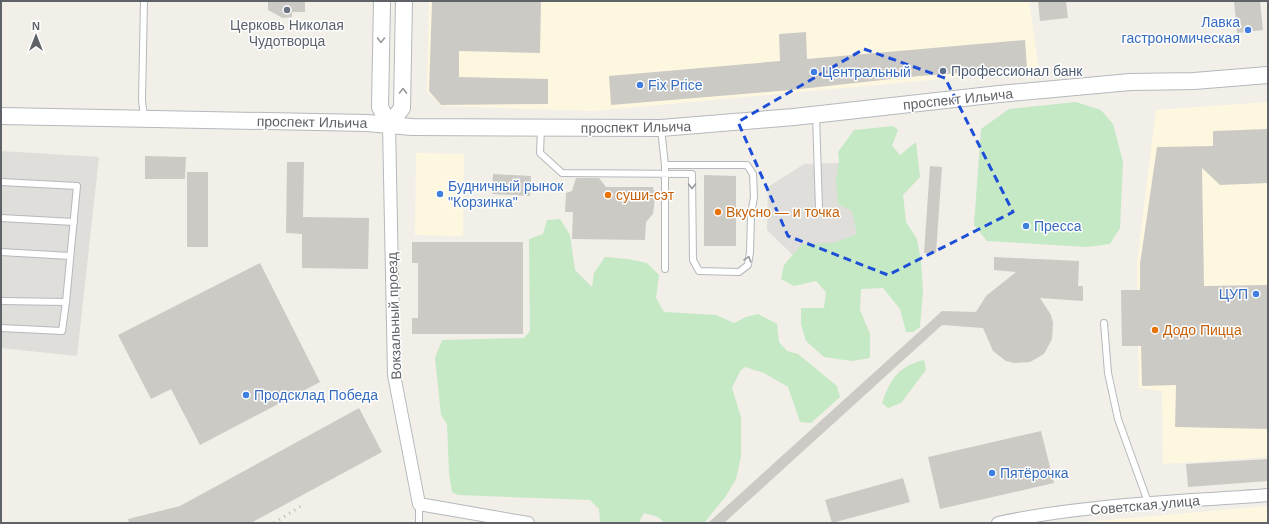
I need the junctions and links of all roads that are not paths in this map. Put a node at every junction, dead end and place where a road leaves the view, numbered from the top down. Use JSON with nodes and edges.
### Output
{"nodes":[{"id":1,"x":144,"y":1,"type":"edge"},
{"id":2,"x":382,"y":1,"type":"edge"},
{"id":3,"x":404,"y":1,"type":"edge"},
{"id":4,"x":1268,"y":75,"type":"edge"},
{"id":5,"x":816,"y":115,"type":"junction"},
{"id":6,"x":1,"y":116,"type":"edge"},
{"id":7,"x":144,"y":119,"type":"junction"},
{"id":8,"x":389,"y":125,"type":"junction"},
{"id":9,"x":541,"y":128,"type":"junction"},
{"id":10,"x":661,"y":128,"type":"junction"},
{"id":11,"x":665,"y":164,"type":"junction"},
{"id":12,"x":665,"y":173,"type":"junction"},
{"id":13,"x":1,"y":182,"type":"edge"},
{"id":14,"x":819,"y":209,"type":"dead end"},
{"id":15,"x":1,"y":218,"type":"edge"},
{"id":16,"x":74,"y":222,"type":"junction"},
{"id":17,"x":1,"y":252,"type":"edge"},
{"id":18,"x":70,"y":256,"type":"junction"},
{"id":19,"x":664,"y":269,"type":"dead end"},
{"id":20,"x":1,"y":301,"type":"edge"},
{"id":21,"x":66,"y":302,"type":"junction"},
{"id":22,"x":1104,"y":323,"type":"dead end"},
{"id":23,"x":1,"y":328,"type":"edge"},
{"id":24,"x":1268,"y":495,"type":"edge"},
{"id":25,"x":419,"y":504,"type":"junction"},
{"id":26,"x":1149,"y":505,"type":"junction"},
{"id":27,"x":419,"y":523,"type":"edge"},
{"id":28,"x":528,"y":523,"type":"edge"},
{"id":29,"x":998,"y":523,"type":"edge"}],
"edges":[{"from":1,"to":7,"type":"lane"},
{"from":2,"to":8,"type":"street","one_way":true},
{"from":8,"to":3,"type":"street","one_way":true},
{"from":4,"to":5,"type":"street","name":"проспект Ильича"},
{"from":5,"to":10,"type":"street","name":"проспект Ильича"},
{"from":5,"to":14,"type":"lane"},
{"from":6,"to":7,"type":"street","name":"проспект Ильича"},
{"from":7,"to":8,"type":"street","name":"проспект Ильича"},
{"from":8,"to":9,"type":"street","name":"проспект Ильича"},
{"from":8,"to":25,"type":"street","name":"Вокзальный проезд"},
{"from":9,"to":10,"type":"street","name":"проспект Ильича"},
{"from":9,"to":12,"type":"lane"},
{"from":10,"to":11,"type":"lane"},
{"from":11,"to":12,"type":"lane"},
{"from":12,"to":11,"type":"lane","one_way":true},
{"from":12,"to":19,"type":"lane"},
{"from":13,"to":16,"type":"lane"},
{"from":15,"to":16,"type":"lane"},
{"from":16,"to":18,"type":"lane"},
{"from":17,"to":18,"type":"lane"},
{"from":18,"to":21,"type":"lane"},
{"from":20,"to":21,"type":"lane"},
{"from":21,"to":23,"type":"lane"},
{"from":22,"to":26,"type":"lane"},
{"from":24,"to":26,"type":"street","name":"Советская улица"},
{"from":25,"to":27,"type":"lane"},
{"from":25,"to":28,"type":"street"},
{"from":26,"to":29,"type":"street","name":"Советская улица"}]}
